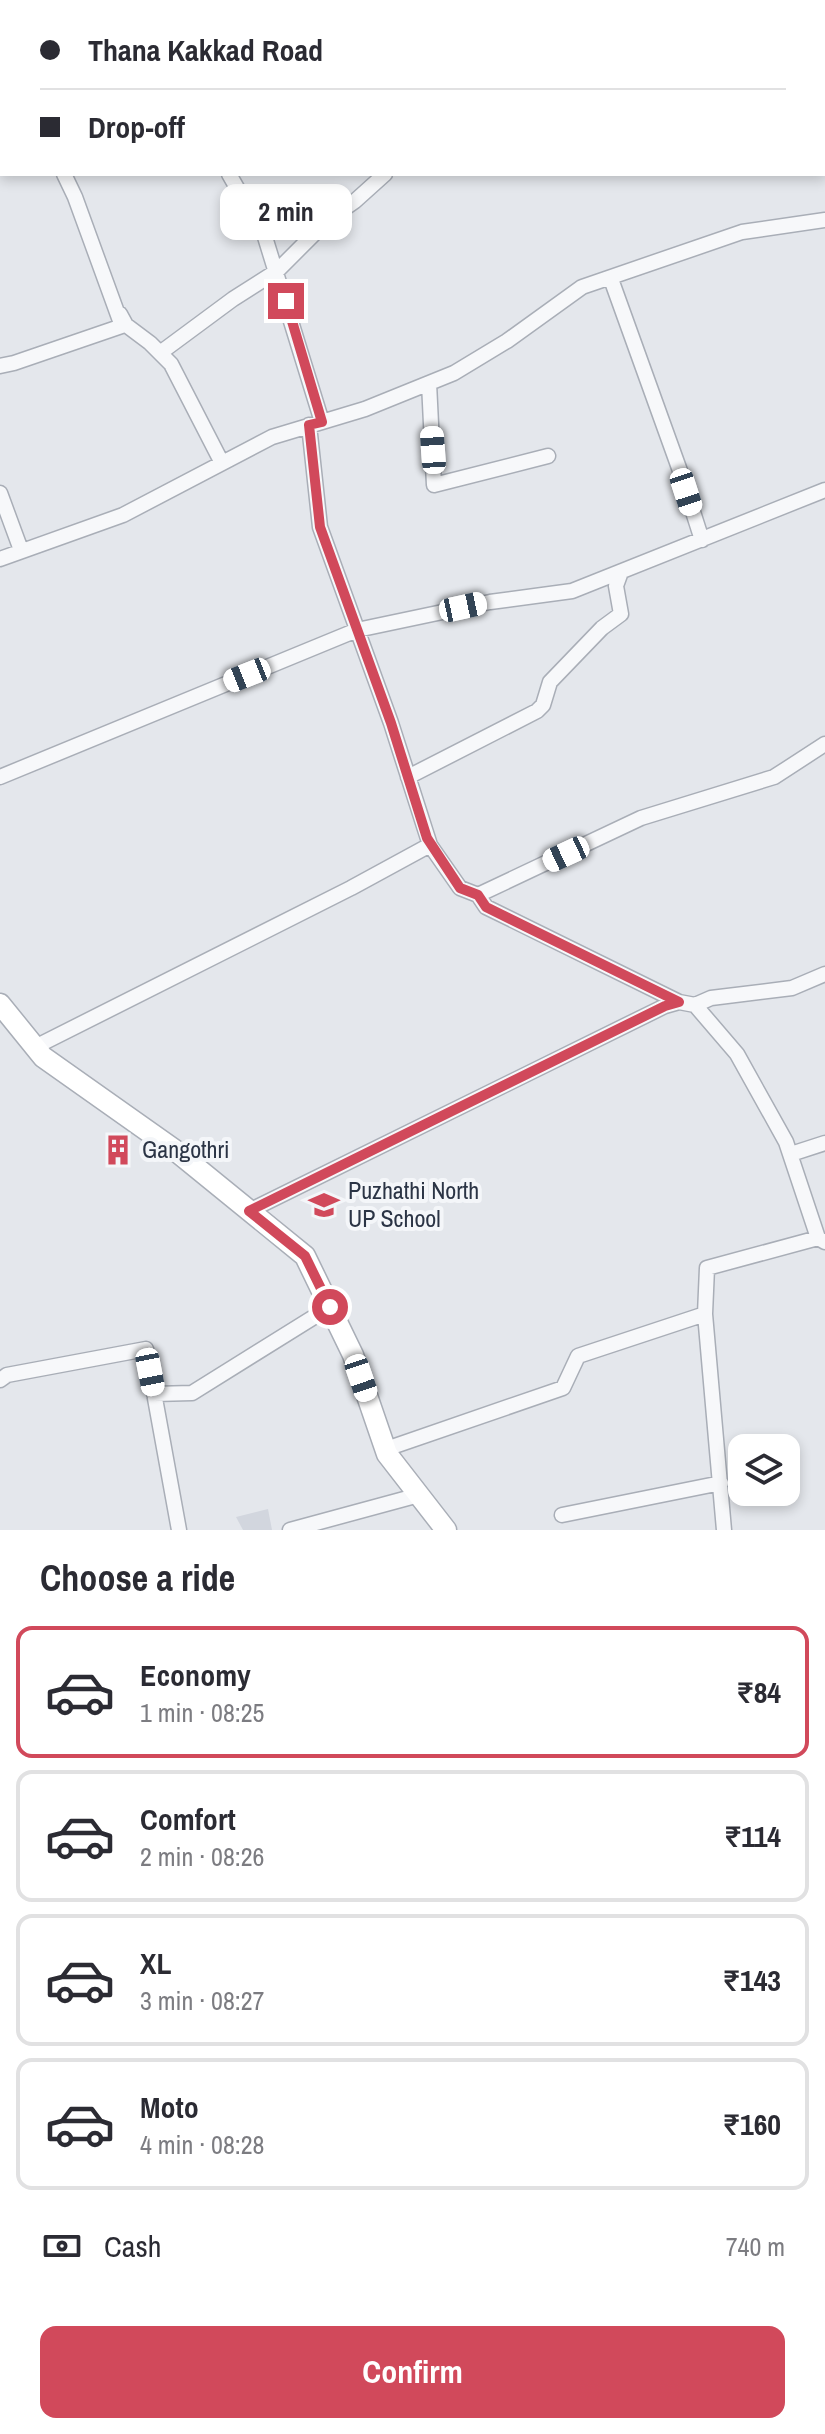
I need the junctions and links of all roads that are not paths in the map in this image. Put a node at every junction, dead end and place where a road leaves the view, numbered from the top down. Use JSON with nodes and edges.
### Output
{"nodes":[{"id":1,"x":65,"y":176,"type":"edge"},
{"id":2,"x":230,"y":176,"type":"edge"},
{"id":3,"x":383,"y":176,"type":"edge"},
{"id":4,"x":825,"y":220,"type":"edge"},
{"id":5,"x":277,"y":271,"type":"junction"},
{"id":6,"x":611,"y":279,"type":"junction"},
{"id":7,"x":111,"y":300,"type":"junction"},
{"id":8,"x":160,"y":353,"type":"junction"},
{"id":9,"x":0,"y":366,"type":"edge"},
{"id":10,"x":429,"y":383,"type":"junction"},
{"id":11,"x":316,"y":424,"type":"junction"},
{"id":12,"x":548,"y":456,"type":"dead end"},
{"id":13,"x":222,"y":463,"type":"junction"},
{"id":14,"x":825,"y":490,"type":"edge"},
{"id":15,"x":0,"y":493,"type":"edge"},
{"id":16,"x":702,"y":540,"type":"junction"},
{"id":17,"x":21,"y":550,"type":"junction"},
{"id":18,"x":0,"y":559,"type":"edge"},
{"id":19,"x":621,"y":572,"type":"junction"},
{"id":20,"x":357,"y":630,"type":"junction"},
{"id":21,"x":825,"y":744,"type":"edge"},
{"id":22,"x":0,"y":777,"type":"edge"},
{"id":23,"x":408,"y":777,"type":"junction"},
{"id":24,"x":430,"y":845,"type":"junction"},
{"id":25,"x":478,"y":895,"type":"junction"},
{"id":26,"x":825,"y":974,"type":"edge"},
{"id":27,"x":679,"y":1002,"type":"junction"},
{"id":28,"x":0,"y":1004,"type":"edge"},
{"id":29,"x":695,"y":1005,"type":"junction"},
{"id":30,"x":35,"y":1047,"type":"junction"},
{"id":31,"x":825,"y":1143,"type":"edge"},
{"id":32,"x":791,"y":1154,"type":"junction"},
{"id":33,"x":249,"y":1211,"type":"junction"},
{"id":34,"x":822,"y":1240,"type":"edge"},
{"id":35,"x":330,"y":1307,"type":"junction"},
{"id":36,"x":705,"y":1314,"type":"junction"},
{"id":37,"x":0,"y":1380,"type":"edge"},
{"id":38,"x":154,"y":1394,"type":"junction"},
{"id":39,"x":386,"y":1449,"type":"junction"},
{"id":40,"x":721,"y":1483,"type":"junction"},
{"id":41,"x":419,"y":1495,"type":"junction"},
{"id":42,"x":562,"y":1515,"type":"dead end"},
{"id":43,"x":179,"y":1530,"type":"edge"},
{"id":44,"x":290,"y":1530,"type":"edge"},
{"id":45,"x":446,"y":1530,"type":"edge"},
{"id":46,"x":724,"y":1530,"type":"edge"}],
"edges":[{"from":1,"to":7,"type":"street"},
{"from":2,"to":5,"type":"street"},
{"from":3,"to":5,"type":"street"},
{"from":4,"to":6,"type":"street"},
{"from":5,"to":8,"type":"street"},
{"from":5,"to":11,"type":"street"},
{"from":6,"to":10,"type":"street"},
{"from":6,"to":16,"type":"street"},
{"from":7,"to":8,"type":"street"},
{"from":7,"to":9,"type":"street"},
{"from":8,"to":13,"type":"street"},
{"from":10,"to":11,"type":"street"},
{"from":10,"to":12,"type":"street"},
{"from":11,"to":13,"type":"street"},
{"from":11,"to":20,"type":"street"},
{"from":13,"to":17,"type":"street"},
{"from":14,"to":16,"type":"street"},
{"from":15,"to":17,"type":"street"},
{"from":16,"to":19,"type":"street"},
{"from":17,"to":18,"type":"street"},
{"from":19,"to":20,"type":"street"},
{"from":19,"to":23,"type":"street"},
{"from":20,"to":22,"type":"street"},
{"from":20,"to":23,"type":"street"},
{"from":21,"to":25,"type":"street"},
{"from":23,"to":24,"type":"street"},
{"from":24,"to":25,"type":"street"},
{"from":24,"to":30,"type":"street"},
{"from":25,"to":27,"type":"street"},
{"from":26,"to":29,"type":"street"},
{"from":27,"to":29,"type":"street"},
{"from":27,"to":33,"type":"street"},
{"from":28,"to":30,"type":"main road"},
{"from":29,"to":32,"type":"street"},
{"from":30,"to":33,"type":"main road"},
{"from":31,"to":32,"type":"street"},
{"from":32,"to":34,"type":"street"},
{"from":33,"to":35,"type":"main road"},
{"from":34,"to":36,"type":"street"},
{"from":35,"to":38,"type":"street"},
{"from":35,"to":39,"type":"main road"},
{"from":36,"to":39,"type":"street"},
{"from":36,"to":40,"type":"street"},
{"from":37,"to":38,"type":"street"},
{"from":38,"to":43,"type":"street"},
{"from":39,"to":41,"type":"main road"},
{"from":40,"to":42,"type":"street"},
{"from":40,"to":46,"type":"street"},
{"from":41,"to":44,"type":"street"},
{"from":41,"to":45,"type":"main road"}]}
